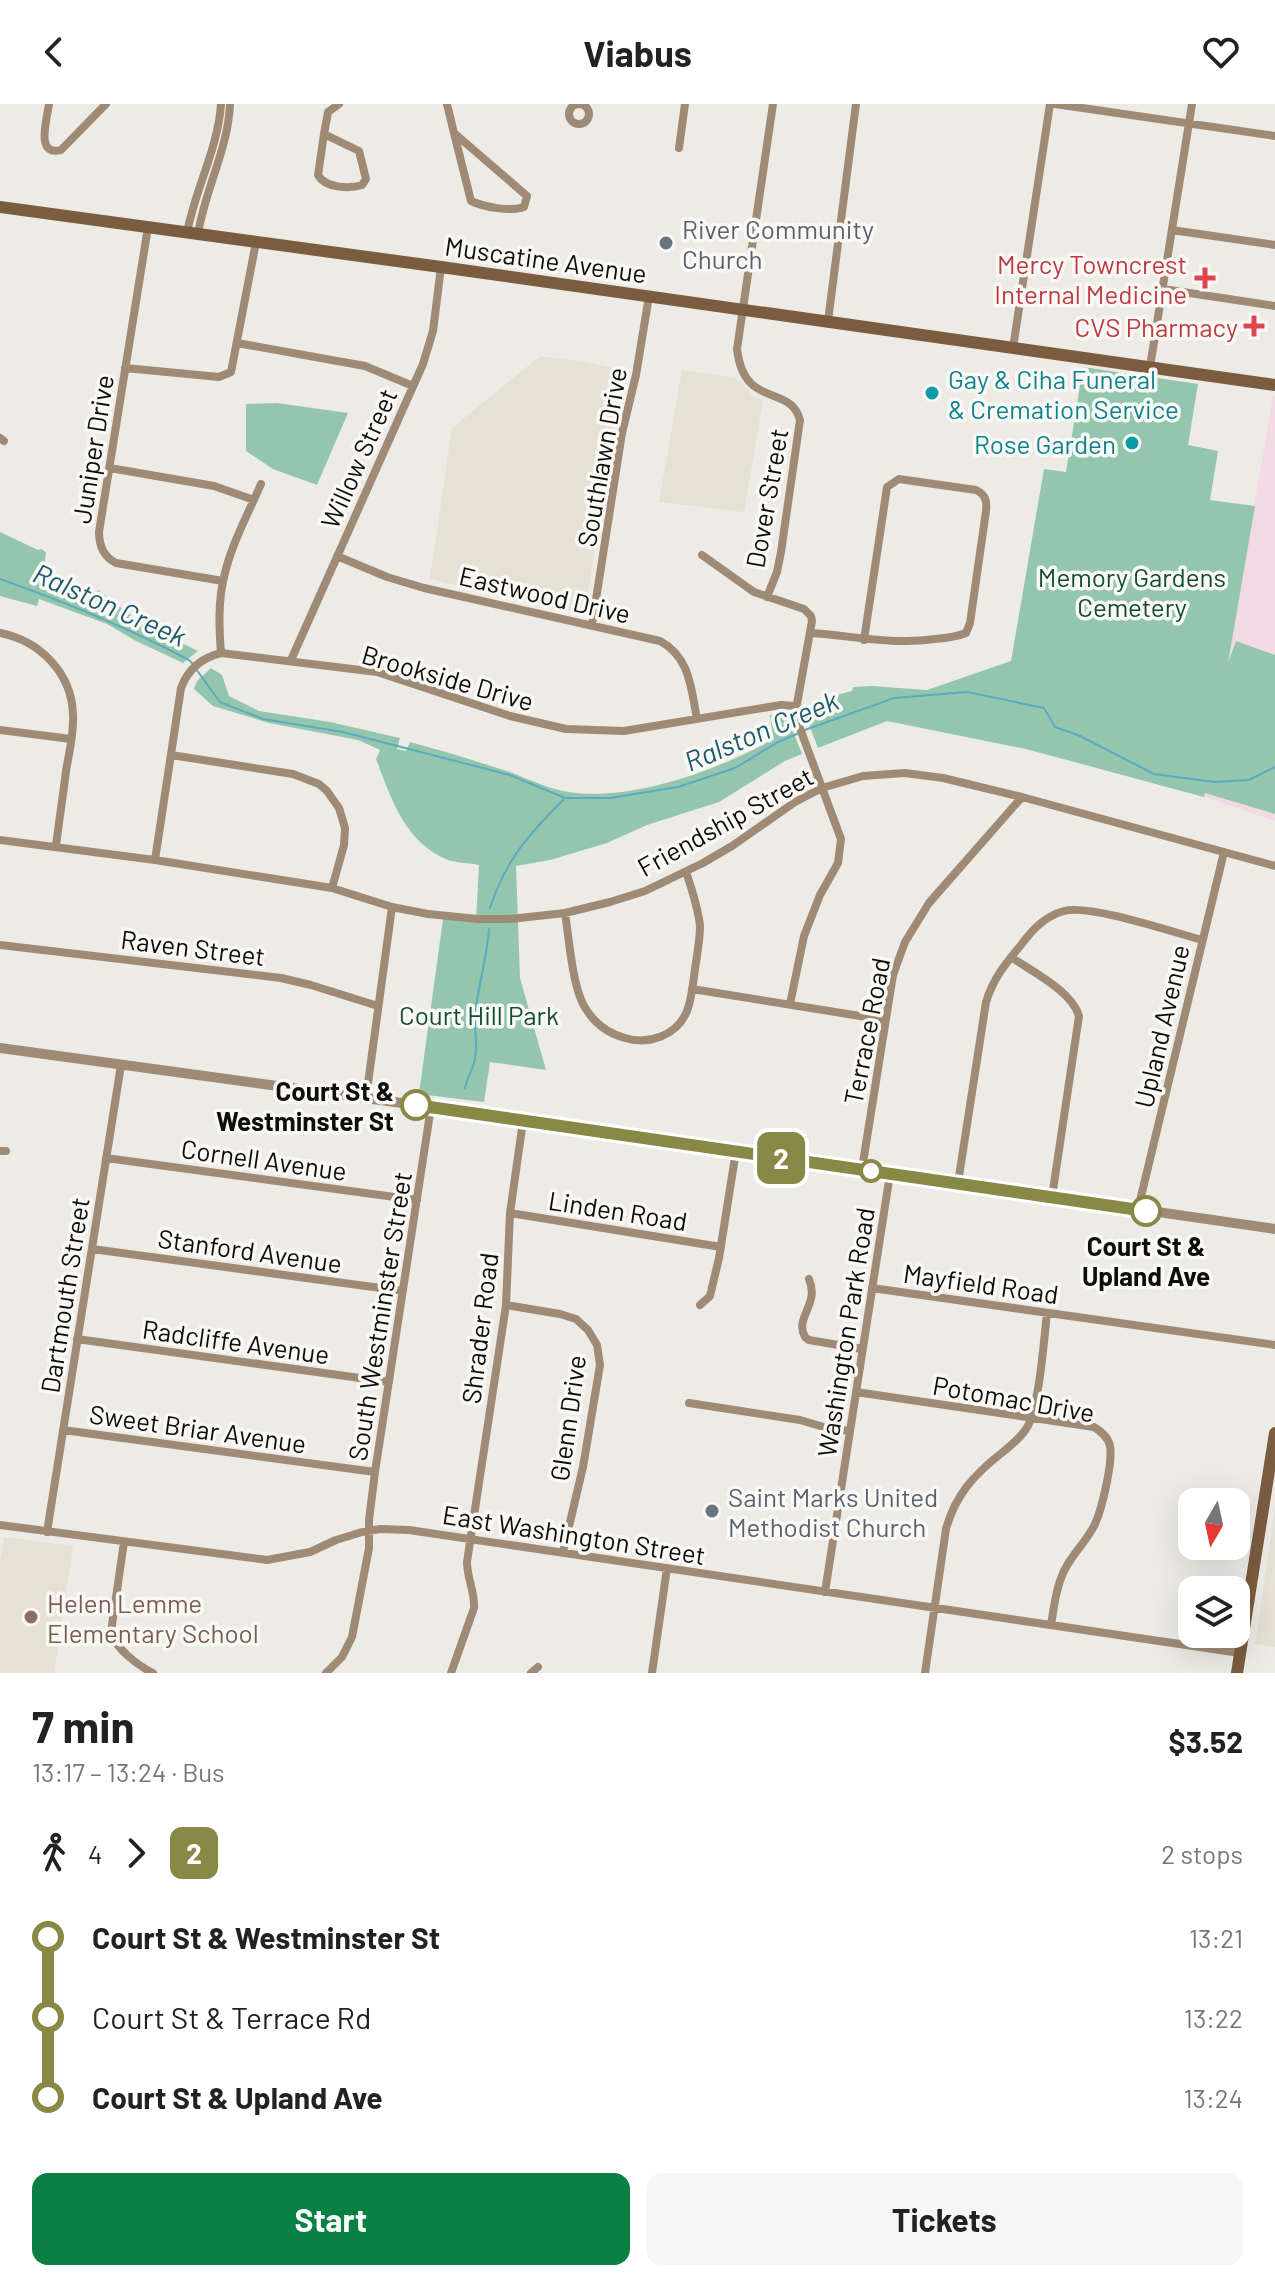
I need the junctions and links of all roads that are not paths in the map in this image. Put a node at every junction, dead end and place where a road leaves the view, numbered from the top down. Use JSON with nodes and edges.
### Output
{"nodes":[{"id":1,"x":49,"y":104,"type":"edge"},
{"id":2,"x":106,"y":104,"type":"edge"},
{"id":3,"x":221,"y":104,"type":"edge"},
{"id":4,"x":230,"y":104,"type":"edge"},
{"id":5,"x":339,"y":104,"type":"edge"},
{"id":6,"x":447,"y":104,"type":"edge"},
{"id":7,"x":685,"y":104,"type":"edge"},
{"id":8,"x":773,"y":104,"type":"edge"},
{"id":9,"x":856,"y":104,"type":"edge"},
{"id":10,"x":1052,"y":104,"type":"edge"},
{"id":11,"x":1192,"y":104,"type":"edge"},
{"id":12,"x":1103,"y":108,"type":"edge"},
{"id":13,"x":1189,"y":123,"type":"junction"},
{"id":14,"x":454,"y":133,"type":"junction"},
{"id":15,"x":324,"y":134,"type":"junction"},
{"id":16,"x":1275,"y":135,"type":"edge"},
{"id":17,"x":679,"y":148,"type":"dead end"},
{"id":18,"x":0,"y":207,"type":"edge"},
{"id":19,"x":148,"y":227,"type":"junction"},
{"id":20,"x":1172,"y":230,"type":"junction"},
{"id":21,"x":192,"y":233,"type":"junction"},
{"id":22,"x":256,"y":242,"type":"junction"},
{"id":23,"x":1275,"y":245,"type":"edge"},
{"id":24,"x":441,"y":267,"type":"junction"},
{"id":25,"x":1163,"y":289,"type":"junction"},
{"id":26,"x":649,"y":296,"type":"junction"},
{"id":27,"x":1275,"y":306,"type":"edge"},
{"id":28,"x":743,"y":309,"type":"junction"},
{"id":29,"x":828,"y":321,"type":"junction"},
{"id":30,"x":237,"y":343,"type":"junction"},
{"id":31,"x":1013,"y":348,"type":"junction"},
{"id":32,"x":1150,"y":367,"type":"junction"},
{"id":33,"x":125,"y":368,"type":"junction"},
{"id":34,"x":1275,"y":385,"type":"edge"},
{"id":35,"x":413,"y":386,"type":"junction"},
{"id":36,"x":110,"y":468,"type":"junction"},
{"id":37,"x":261,"y":484,"type":"dead end"},
{"id":38,"x":254,"y":500,"type":"junction"},
{"id":39,"x":702,"y":555,"type":"dead end"},
{"id":40,"x":337,"y":556,"type":"junction"},
{"id":41,"x":223,"y":581,"type":"junction"},
{"id":42,"x":767,"y":597,"type":"junction"},
{"id":43,"x":592,"y":625,"type":"junction"},
{"id":44,"x":0,"y":633,"type":"edge"},
{"id":45,"x":811,"y":633,"type":"junction"},
{"id":46,"x":864,"y":640,"type":"junction"},
{"id":47,"x":221,"y":653,"type":"junction"},
{"id":48,"x":291,"y":660,"type":"junction"},
{"id":49,"x":796,"y":706,"type":"junction"},
{"id":50,"x":697,"y":719,"type":"junction"},
{"id":51,"x":0,"y":730,"type":"edge"},
{"id":52,"x":71,"y":739,"type":"junction"},
{"id":53,"x":171,"y":755,"type":"junction"},
{"id":54,"x":822,"y":788,"type":"junction"},
{"id":55,"x":1022,"y":797,"type":"junction"},
{"id":56,"x":0,"y":840,"type":"edge"},
{"id":57,"x":56,"y":846,"type":"junction"},
{"id":58,"x":1224,"y":852,"type":"junction"},
{"id":59,"x":155,"y":860,"type":"junction"},
{"id":60,"x":1275,"y":866,"type":"edge"},
{"id":61,"x":686,"y":872,"type":"junction"},
{"id":62,"x":332,"y":888,"type":"junction"},
{"id":63,"x":392,"y":907,"type":"junction"},
{"id":64,"x":565,"y":913,"type":"junction"},
{"id":65,"x":1202,"y":940,"type":"junction"},
{"id":66,"x":0,"y":945,"type":"edge"},
{"id":67,"x":1011,"y":957,"type":"junction"},
{"id":68,"x":692,"y":989,"type":"junction"},
{"id":69,"x":790,"y":1004,"type":"junction"},
{"id":70,"x":378,"y":1006,"type":"junction"},
{"id":71,"x":885,"y":1020,"type":"junction"},
{"id":72,"x":0,"y":1048,"type":"edge"},
{"id":73,"x":121,"y":1065,"type":"junction"},
{"id":74,"x":366,"y":1098,"type":"junction"},
{"id":75,"x":431,"y":1107,"type":"junction"},
{"id":76,"x":523,"y":1121,"type":"junction"},
{"id":77,"x":736,"y":1151,"type":"junction"},
{"id":78,"x":106,"y":1158,"type":"junction"},
{"id":79,"x":862,"y":1169,"type":"junction"},
{"id":80,"x":890,"y":1174,"type":"junction"},
{"id":81,"x":958,"y":1183,"type":"junction"},
{"id":82,"x":1052,"y":1197,"type":"junction"},
{"id":83,"x":417,"y":1200,"type":"junction"},
{"id":84,"x":1138,"y":1209,"type":"junction"},
{"id":85,"x":510,"y":1213,"type":"junction"},
{"id":86,"x":1275,"y":1229,"type":"edge"},
{"id":87,"x":721,"y":1247,"type":"junction"},
{"id":88,"x":92,"y":1249,"type":"junction"},
{"id":89,"x":809,"y":1279,"type":"dead end"},
{"id":90,"x":872,"y":1288,"type":"junction"},
{"id":91,"x":403,"y":1291,"type":"junction"},
{"id":92,"x":506,"y":1305,"type":"junction"},
{"id":93,"x":700,"y":1305,"type":"dead end"},
{"id":94,"x":1047,"y":1313,"type":"junction"},
{"id":95,"x":77,"y":1339,"type":"junction"},
{"id":96,"x":1275,"y":1345,"type":"edge"},
{"id":97,"x":862,"y":1349,"type":"junction"},
{"id":98,"x":389,"y":1382,"type":"junction"},
{"id":99,"x":856,"y":1392,"type":"junction"},
{"id":100,"x":689,"y":1403,"type":"dead end"},
{"id":101,"x":1032,"y":1418,"type":"junction"},
{"id":102,"x":63,"y":1430,"type":"junction"},
{"id":103,"x":850,"y":1431,"type":"junction"},
{"id":104,"x":1275,"y":1433,"type":"edge"},
{"id":105,"x":375,"y":1472,"type":"junction"},
{"id":106,"x":0,"y":1525,"type":"edge"},
{"id":107,"x":369,"y":1531,"type":"junction"},
{"id":108,"x":47,"y":1532,"type":"junction"},
{"id":109,"x":470,"y":1539,"type":"junction"},
{"id":110,"x":124,"y":1542,"type":"junction"},
{"id":111,"x":563,"y":1552,"type":"junction"},
{"id":112,"x":667,"y":1568,"type":"junction"},
{"id":113,"x":825,"y":1592,"type":"junction"},
{"id":114,"x":934,"y":1608,"type":"junction"},
{"id":115,"x":1051,"y":1625,"type":"junction"},
{"id":116,"x":1240,"y":1653,"type":"junction"},
{"id":117,"x":153,"y":1673,"type":"edge"},
{"id":118,"x":326,"y":1673,"type":"edge"},
{"id":119,"x":451,"y":1673,"type":"edge"},
{"id":120,"x":652,"y":1673,"type":"edge"},
{"id":121,"x":925,"y":1673,"type":"edge"},
{"id":122,"x":1237,"y":1673,"type":"edge"}],
"edges":[{"from":1,"to":2,"type":"street"},
{"from":3,"to":21,"type":"street"},
{"from":4,"to":21,"type":"street"},
{"from":5,"to":15,"type":"street"},
{"from":6,"to":14,"type":"street"},
{"from":7,"to":17,"type":"street"},
{"from":8,"to":28,"type":"street","name":"Dover Street"},
{"from":9,"to":29,"type":"street"},
{"from":10,"to":12,"type":"street"},
{"from":10,"to":31,"type":"street"},
{"from":11,"to":13,"type":"street"},
{"from":12,"to":13,"type":"street"},
{"from":13,"to":16,"type":"street"},
{"from":13,"to":20,"type":"street"},
{"from":14,"to":14,"type":"street"},
{"from":15,"to":15,"type":"street"},
{"from":18,"to":19,"type":"main road","name":"Muscatine Avenue"},
{"from":19,"to":21,"type":"main road","name":"Muscatine Avenue"},
{"from":19,"to":33,"type":"street","name":"Juniper Drive"},
{"from":20,"to":23,"type":"street"},
{"from":20,"to":25,"type":"street"},
{"from":21,"to":22,"type":"main road","name":"Muscatine Avenue"},
{"from":22,"to":24,"type":"main road","name":"Muscatine Avenue"},
{"from":22,"to":30,"type":"street"},
{"from":24,"to":26,"type":"main road","name":"Muscatine Avenue"},
{"from":24,"to":35,"type":"street","name":"Willow Street"},
{"from":25,"to":27,"type":"street"},
{"from":25,"to":32,"type":"street"},
{"from":26,"to":28,"type":"main road","name":"Muscatine Avenue"},
{"from":26,"to":43,"type":"street","name":"Southlawn Drive"},
{"from":28,"to":29,"type":"main road","name":"Muscatine Avenue"},
{"from":28,"to":42,"type":"street","name":"Dover Street"},
{"from":29,"to":31,"type":"main road","name":"Muscatine Avenue"},
{"from":30,"to":33,"type":"street"},
{"from":30,"to":35,"type":"street"},
{"from":31,"to":32,"type":"main road","name":"Muscatine Avenue"},
{"from":32,"to":34,"type":"main road","name":"Muscatine Avenue"},
{"from":33,"to":36,"type":"street","name":"Juniper Drive"},
{"from":35,"to":40,"type":"street","name":"Willow Street"},
{"from":36,"to":38,"type":"street"},
{"from":36,"to":41,"type":"street","name":"Juniper Drive"},
{"from":37,"to":38,"type":"street"},
{"from":38,"to":41,"type":"street"},
{"from":39,"to":42,"type":"street"},
{"from":40,"to":43,"type":"street","name":"Eastwood Drive"},
{"from":40,"to":48,"type":"street","name":"Willow Street"},
{"from":41,"to":47,"type":"street"},
{"from":42,"to":45,"type":"street"},
{"from":43,"to":50,"type":"street","name":"Eastwood Drive"},
{"from":44,"to":52,"type":"street"},
{"from":45,"to":46,"type":"street"},
{"from":45,"to":49,"type":"street"},
{"from":46,"to":46,"type":"street"},
{"from":47,"to":48,"type":"street","name":"Brookside Drive"},
{"from":47,"to":53,"type":"street","name":"Brookside Drive"},
{"from":48,"to":50,"type":"street","name":"Brookside Drive"},
{"from":49,"to":50,"type":"street","name":"Brookside Drive"},
{"from":49,"to":54,"type":"street"},
{"from":51,"to":52,"type":"street"},
{"from":52,"to":57,"type":"street"},
{"from":53,"to":59,"type":"street","name":"Brookside Drive"},
{"from":53,"to":62,"type":"street"},
{"from":54,"to":55,"type":"street","name":"Friendship Street"},
{"from":54,"to":61,"type":"street","name":"Friendship Street"},
{"from":54,"to":69,"type":"street"},
{"from":55,"to":58,"type":"street","name":"Friendship Street"},
{"from":55,"to":71,"type":"street","name":"Terrace Road"},
{"from":56,"to":57,"type":"street","name":"Friendship Street"},
{"from":57,"to":59,"type":"street","name":"Friendship Street"},
{"from":58,"to":60,"type":"street","name":"Friendship Street"},
{"from":58,"to":65,"type":"street","name":"Upland Avenue"},
{"from":59,"to":62,"type":"street","name":"Friendship Street"},
{"from":61,"to":64,"type":"street","name":"Friendship Street"},
{"from":61,"to":68,"type":"street"},
{"from":62,"to":63,"type":"street","name":"Friendship Street"},
{"from":63,"to":64,"type":"street","name":"Friendship Street"},
{"from":63,"to":70,"type":"street"},
{"from":64,"to":68,"type":"street"},
{"from":65,"to":67,"type":"street"},
{"from":65,"to":84,"type":"street","name":"Upland Avenue"},
{"from":66,"to":70,"type":"street","name":"Raven Street"},
{"from":67,"to":81,"type":"street"},
{"from":67,"to":82,"type":"street"},
{"from":68,"to":69,"type":"street"},
{"from":69,"to":71,"type":"street"},
{"from":70,"to":74,"type":"street"},
{"from":71,"to":79,"type":"street","name":"Terrace Road"},
{"from":72,"to":73,"type":"street"},
{"from":73,"to":74,"type":"street"},
{"from":73,"to":78,"type":"street","name":"Dartmouth Street"},
{"from":74,"to":75,"type":"street"},
{"from":75,"to":76,"type":"street"},
{"from":75,"to":83,"type":"street","name":"South Westminster Street"},
{"from":76,"to":77,"type":"street"},
{"from":76,"to":85,"type":"street","name":"Shrader Road"},
{"from":77,"to":79,"type":"street"},
{"from":77,"to":87,"type":"street"},
{"from":78,"to":83,"type":"street","name":"Cornell Avenue"},
{"from":78,"to":88,"type":"street","name":"Dartmouth Street"},
{"from":79,"to":80,"type":"street"},
{"from":80,"to":81,"type":"street"},
{"from":80,"to":90,"type":"street","name":"Washington Park Road"},
{"from":81,"to":82,"type":"street"},
{"from":82,"to":84,"type":"street"},
{"from":83,"to":91,"type":"street","name":"South Westminster Street"},
{"from":84,"to":86,"type":"street"},
{"from":85,"to":87,"type":"street","name":"Linden Road"},
{"from":85,"to":92,"type":"street","name":"Shrader Road"},
{"from":87,"to":93,"type":"street"},
{"from":88,"to":91,"type":"street","name":"Stanford Avenue"},
{"from":88,"to":95,"type":"street","name":"Dartmouth Street"},
{"from":89,"to":97,"type":"street"},
{"from":90,"to":94,"type":"street","name":"Mayfield Road"},
{"from":90,"to":97,"type":"street","name":"Washington Park Road"},
{"from":91,"to":98,"type":"street","name":"South Westminster Street"},
{"from":92,"to":109,"type":"street","name":"Shrader Road"},
{"from":92,"to":111,"type":"street","name":"Glenn Drive"},
{"from":94,"to":96,"type":"street","name":"Mayfield Road"},
{"from":94,"to":101,"type":"street"},
{"from":95,"to":98,"type":"street","name":"Radcliffe Avenue"},
{"from":95,"to":102,"type":"street","name":"Dartmouth Street"},
{"from":97,"to":99,"type":"street","name":"Washington Park Road"},
{"from":98,"to":105,"type":"street","name":"South Westminster Street"},
{"from":99,"to":101,"type":"street","name":"Potomac Drive"},
{"from":99,"to":103,"type":"street","name":"Washington Park Road"},
{"from":100,"to":103,"type":"street"},
{"from":101,"to":114,"type":"street"},
{"from":101,"to":115,"type":"street","name":"Potomac Drive"},
{"from":102,"to":105,"type":"street","name":"Sweet Briar Avenue"},
{"from":102,"to":108,"type":"street","name":"Dartmouth Street"},
{"from":103,"to":113,"type":"street","name":"Washington Park Road"},
{"from":104,"to":116,"type":"main road"},
{"from":105,"to":107,"type":"street","name":"South Westminster Street"},
{"from":106,"to":108,"type":"street","name":"East Washington Street"},
{"from":107,"to":109,"type":"street","name":"East Washington Street"},
{"from":107,"to":110,"type":"street","name":"East Washington Street"},
{"from":107,"to":118,"type":"street","name":"South Westminster Street"},
{"from":108,"to":110,"type":"street","name":"East Washington Street"},
{"from":109,"to":111,"type":"street","name":"East Washington Street"},
{"from":109,"to":119,"type":"street","name":"Shrader Road"},
{"from":110,"to":117,"type":"street"},
{"from":111,"to":112,"type":"street","name":"East Washington Street"},
{"from":112,"to":113,"type":"street","name":"East Washington Street"},
{"from":112,"to":120,"type":"street"},
{"from":113,"to":114,"type":"street","name":"East Washington Street"},
{"from":114,"to":115,"type":"street","name":"East Washington Street"},
{"from":114,"to":121,"type":"street"},
{"from":115,"to":116,"type":"street","name":"East Washington Street"},
{"from":116,"to":122,"type":"main road"}]}
